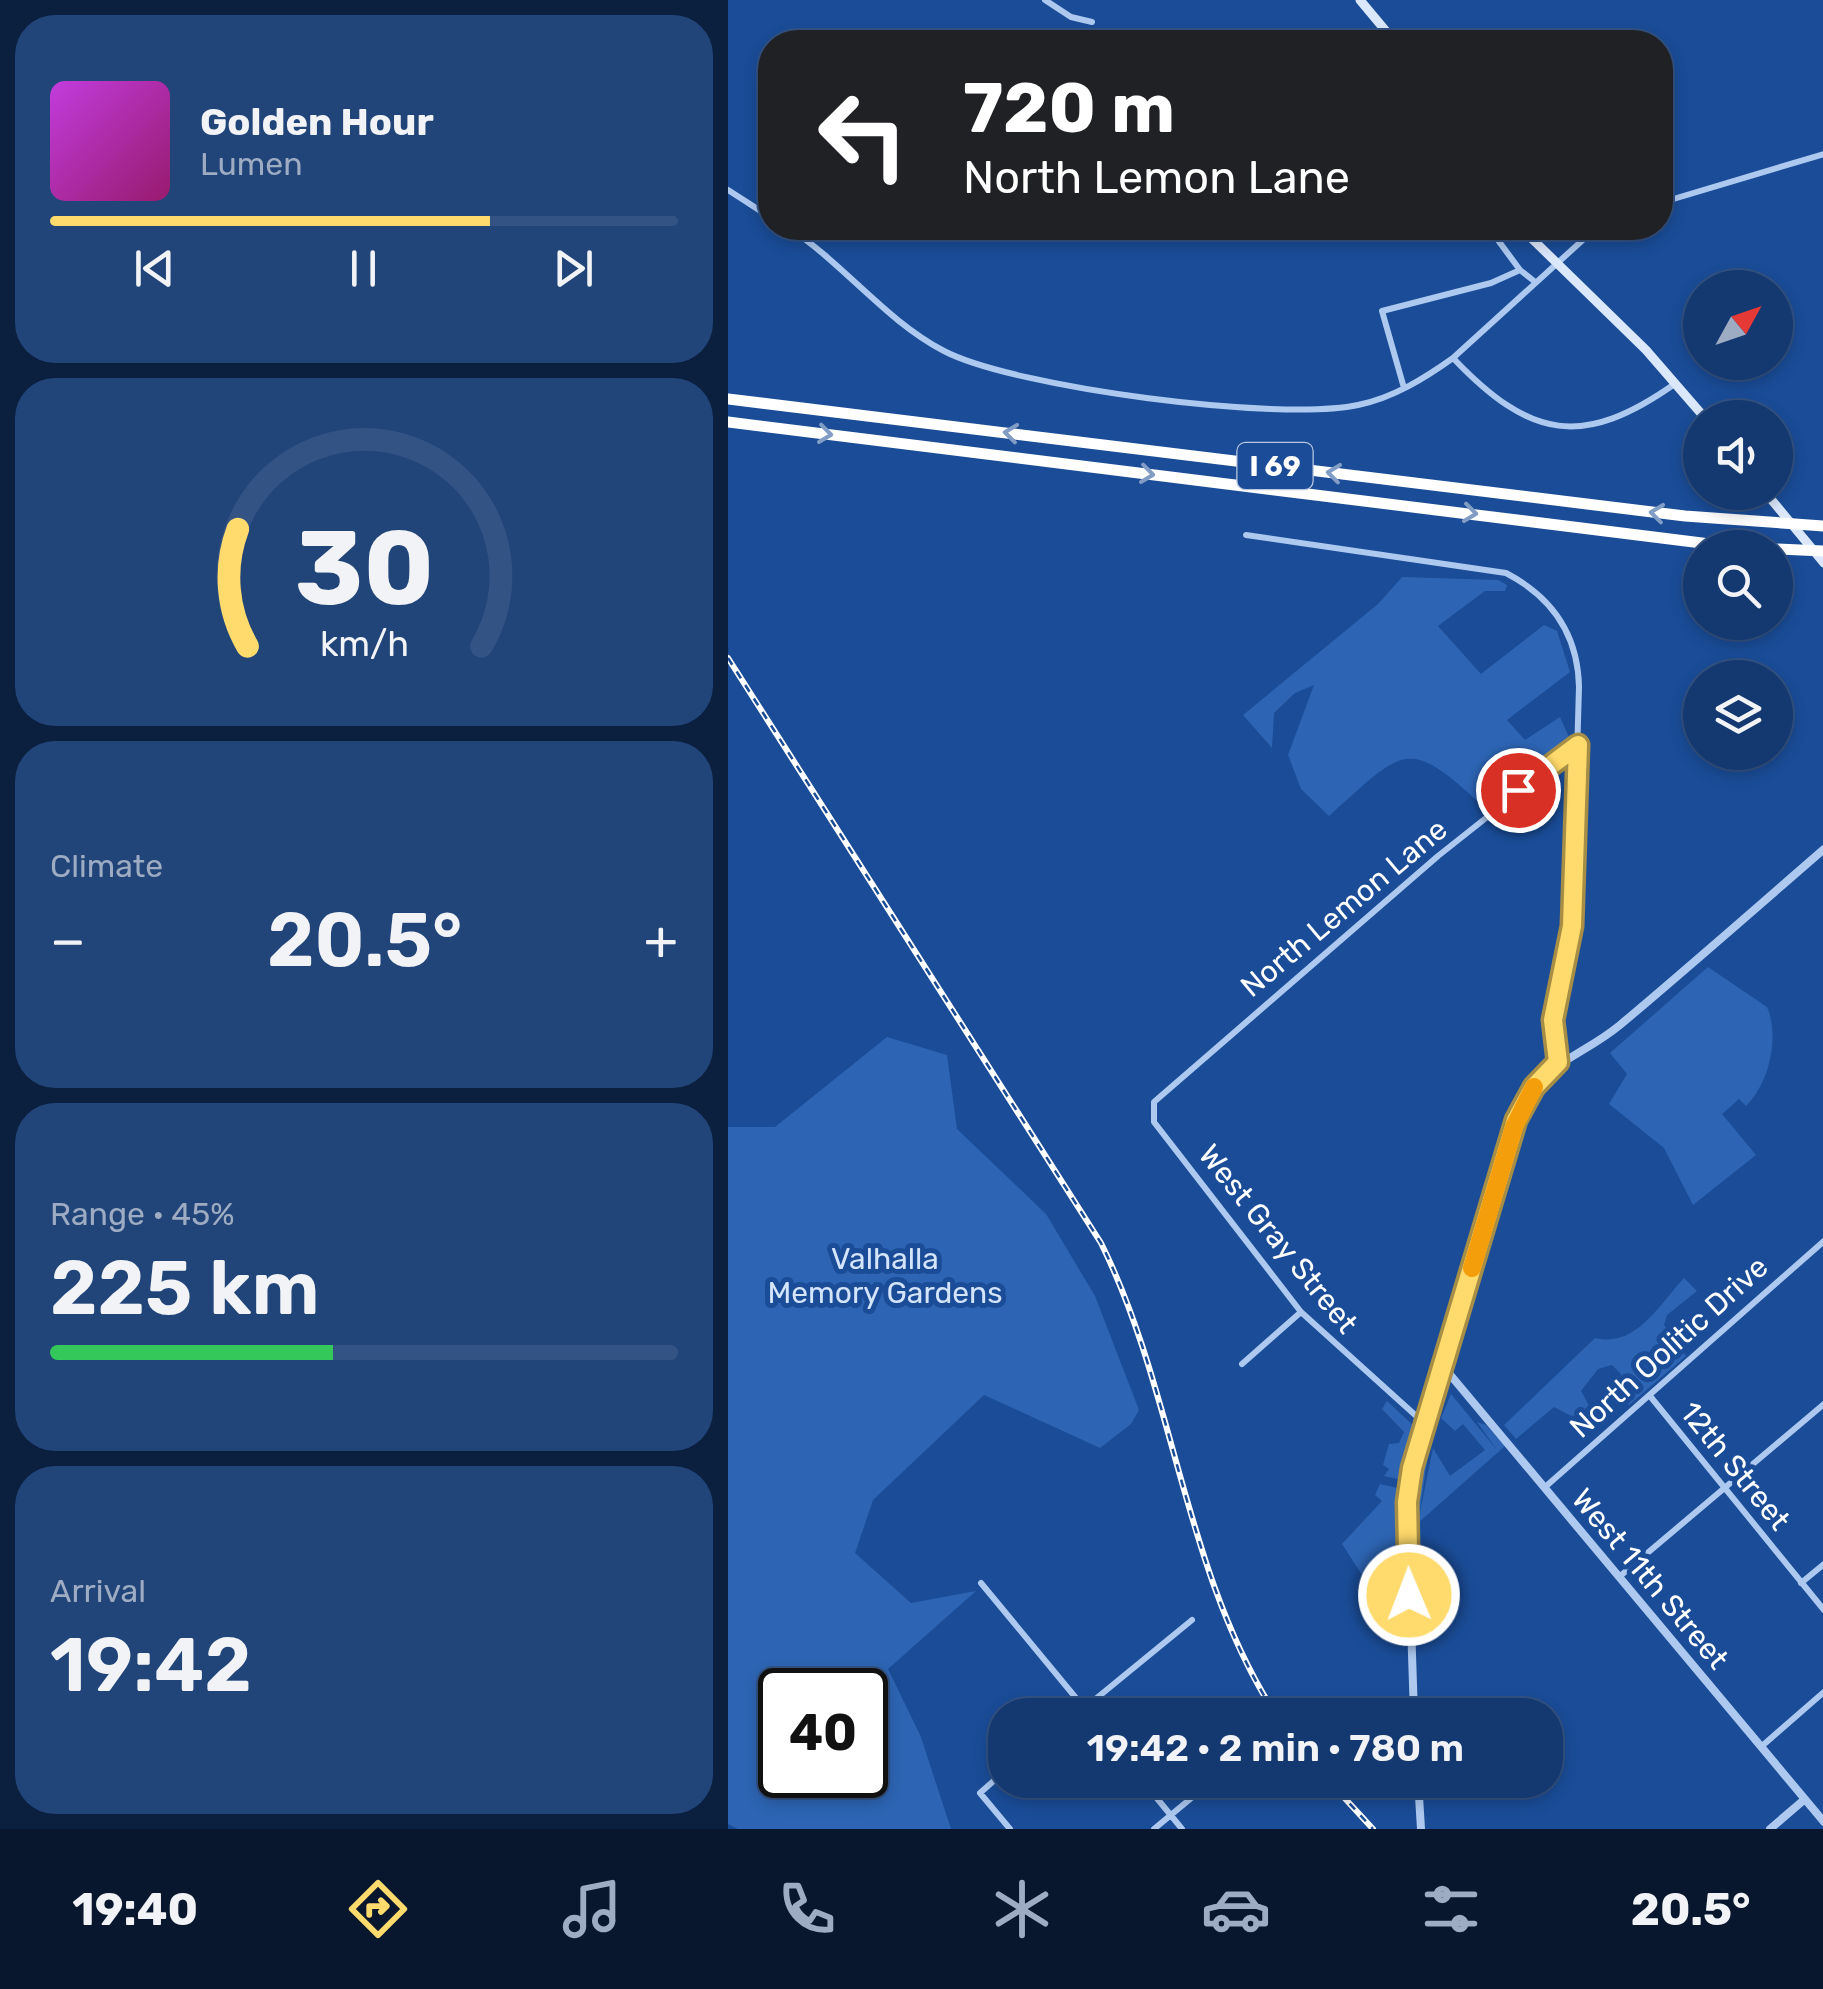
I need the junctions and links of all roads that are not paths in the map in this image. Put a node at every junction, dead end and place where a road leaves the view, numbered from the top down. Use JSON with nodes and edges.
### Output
{"nodes":[{"id":1,"x":1045,"y":0,"type":"edge"},
{"id":2,"x":1360,"y":0,"type":"edge"},
{"id":3,"x":1092,"y":22,"type":"dead end"},
{"id":4,"x":1384,"y":30,"type":"edge"},
{"id":5,"x":1824,"y":154,"type":"edge"},
{"id":6,"x":728,"y":190,"type":"edge"},
{"id":7,"x":1673,"y":199,"type":"edge"},
{"id":8,"x":758,"y":209,"type":"edge"},
{"id":9,"x":806,"y":240,"type":"edge"},
{"id":10,"x":1498,"y":240,"type":"edge"},
{"id":11,"x":1532,"y":240,"type":"edge"},
{"id":12,"x":1582,"y":240,"type":"edge"},
{"id":13,"x":1520,"y":270,"type":"junction"},
{"id":14,"x":1534,"y":282,"type":"junction"},
{"id":15,"x":1453,"y":358,"type":"junction"},
{"id":16,"x":1676,"y":384,"type":"junction"},
{"id":17,"x":1404,"y":388,"type":"junction"},
{"id":18,"x":728,"y":399,"type":"edge"},
{"id":19,"x":1690,"y":400,"type":"edge"},
{"id":20,"x":728,"y":422,"type":"edge"},
{"id":21,"x":1781,"y":510,"type":"edge"},
{"id":22,"x":1824,"y":526,"type":"edge"},
{"id":23,"x":1246,"y":535,"type":"dead end"},
{"id":24,"x":1683,"y":541,"type":"edge"},
{"id":25,"x":1793,"y":550,"type":"edge"},
{"id":26,"x":1824,"y":552,"type":"edge"},
{"id":27,"x":1824,"y":562,"type":"edge"},
{"id":28,"x":1578,"y":745,"type":"junction"},
{"id":29,"x":1824,"y":850,"type":"edge"},
{"id":30,"x":1558,"y":1062,"type":"junction"},
{"id":31,"x":1151,"y":1116,"type":"joint"},
{"id":32,"x":1822,"y":1246,"type":"edge"},
{"id":33,"x":1301,"y":1312,"type":"junction"},
{"id":34,"x":1242,"y":1364,"type":"dead end"},
{"id":35,"x":1442,"y":1365,"type":"junction"},
{"id":36,"x":1650,"y":1396,"type":"junction"},
{"id":37,"x":1824,"y":1404,"type":"edge"},
{"id":38,"x":1424,"y":1423,"type":"junction"},
{"id":39,"x":1544,"y":1488,"type":"junction"},
{"id":40,"x":1724,"y":1488,"type":"junction"},
{"id":41,"x":1824,"y":1564,"type":"edge"},
{"id":42,"x":1619,"y":1577,"type":"junction"},
{"id":43,"x":982,"y":1582,"type":"dead end"},
{"id":44,"x":1801,"y":1583,"type":"junction"},
{"id":45,"x":1824,"y":1610,"type":"edge"},
{"id":46,"x":1192,"y":1620,"type":"dead end"},
{"id":47,"x":1824,"y":1692,"type":"edge"},
{"id":48,"x":1076,"y":1698,"type":"edge"},
{"id":49,"x":1103,"y":1698,"type":"edge"},
{"id":50,"x":1413,"y":1698,"type":"edge"},
{"id":51,"x":1762,"y":1746,"type":"junction"},
{"id":52,"x":988,"y":1786,"type":"edge"},
{"id":53,"x":1157,"y":1798,"type":"edge"},
{"id":54,"x":1191,"y":1798,"type":"edge"},
{"id":55,"x":1419,"y":1798,"type":"edge"},
{"id":56,"x":1805,"y":1799,"type":"junction"},
{"id":57,"x":1171,"y":1815,"type":"junction"},
{"id":58,"x":1824,"y":1822,"type":"edge"},
{"id":59,"x":1010,"y":1829,"type":"edge"},
{"id":60,"x":1154,"y":1829,"type":"edge"},
{"id":61,"x":1182,"y":1829,"type":"edge"},
{"id":62,"x":1421,"y":1829,"type":"edge"},
{"id":63,"x":1770,"y":1829,"type":"edge"}],
"edges":[{"from":1,"to":3,"type":"street"},
{"from":2,"to":4,"type":"main road"},
{"from":5,"to":7,"type":"street"},
{"from":6,"to":8,"type":"street"},
{"from":9,"to":17,"type":"street"},
{"from":10,"to":13,"type":"street"},
{"from":11,"to":16,"type":"main road"},
{"from":12,"to":14,"type":"street"},
{"from":13,"to":14,"type":"street"},
{"from":13,"to":17,"type":"street"},
{"from":14,"to":15,"type":"street"},
{"from":15,"to":16,"type":"street"},
{"from":15,"to":17,"type":"street"},
{"from":16,"to":19,"type":"main road"},
{"from":22,"to":18,"type":"highway","number":"I 69","one_way":true},
{"from":20,"to":24,"type":"highway","number":"I 69","one_way":true},
{"from":21,"to":27,"type":"main road"},
{"from":23,"to":28,"type":"street"},
{"from":25,"to":26,"type":"highway"},
{"from":28,"to":30,"type":"street"},
{"from":28,"to":31,"type":"street","name":"North Lemon Lane"},
{"from":29,"to":30,"type":"street"},
{"from":30,"to":35,"type":"street"},
{"from":31,"to":33,"type":"street","name":"West Gray Street"},
{"from":32,"to":36,"type":"street","name":"North Oolitic Drive"},
{"from":33,"to":34,"type":"street"},
{"from":33,"to":38,"type":"street","name":"West Gray Street"},
{"from":35,"to":38,"type":"street"},
{"from":35,"to":39,"type":"street","name":"West 11th Street"},
{"from":36,"to":39,"type":"street","name":"North Oolitic Drive"},
{"from":36,"to":40,"type":"street","name":"12th Street"},
{"from":37,"to":40,"type":"street"},
{"from":38,"to":50,"type":"street"},
{"from":39,"to":42,"type":"street","name":"West 11th Street"},
{"from":40,"to":42,"type":"street"},
{"from":40,"to":44,"type":"street","name":"12th Street"},
{"from":41,"to":44,"type":"street"},
{"from":42,"to":51,"type":"street","name":"West 11th Street"},
{"from":43,"to":48,"type":"street"},
{"from":44,"to":45,"type":"street","name":"12th Street"},
{"from":46,"to":49,"type":"street"},
{"from":47,"to":51,"type":"street"},
{"from":51,"to":56,"type":"street","name":"West 11th Street"},
{"from":52,"to":59,"type":"street"},
{"from":53,"to":57,"type":"street"},
{"from":54,"to":57,"type":"street"},
{"from":55,"to":62,"type":"street"},
{"from":56,"to":58,"type":"street","name":"West 11th Street"},
{"from":56,"to":63,"type":"street"},
{"from":57,"to":60,"type":"street"},
{"from":57,"to":61,"type":"street"}]}
